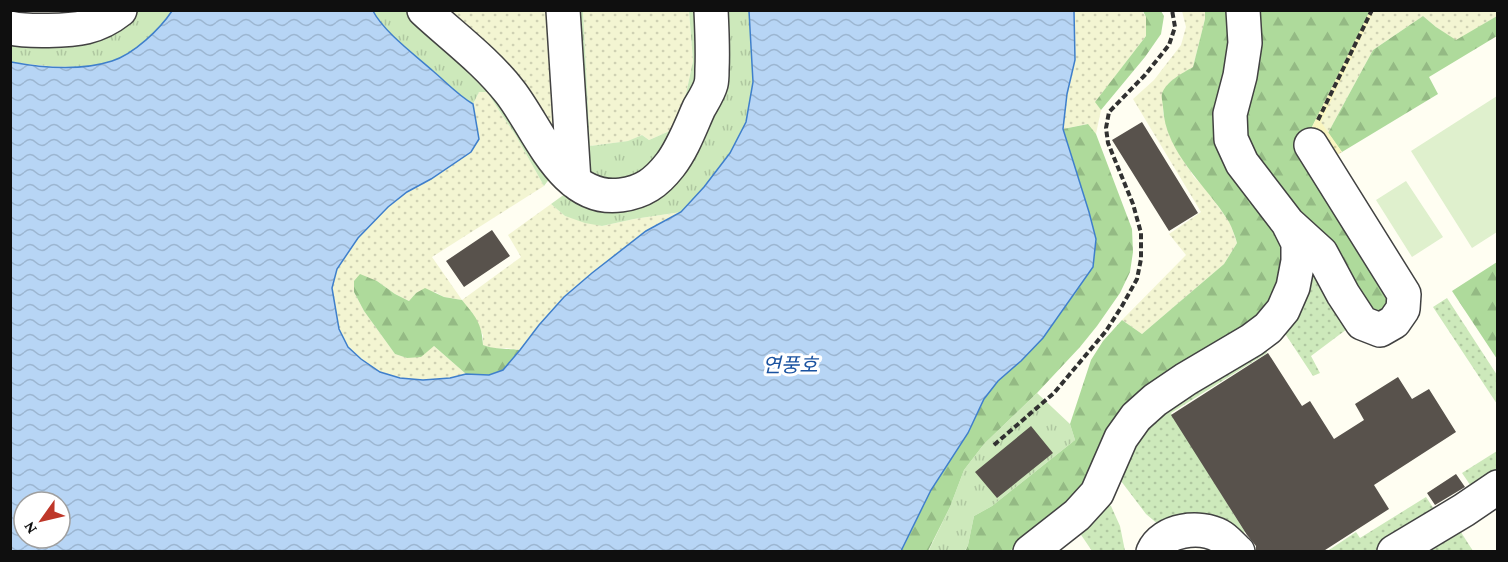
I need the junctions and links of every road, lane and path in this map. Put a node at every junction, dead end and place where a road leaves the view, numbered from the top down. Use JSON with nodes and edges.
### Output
{"nodes":[{"id":1,"x":120,"y":10,"type":"edge"},
{"id":2,"x":424,"y":10,"type":"edge"},
{"id":3,"x":563,"y":10,"type":"edge"},
{"id":4,"x":711,"y":10,"type":"edge"},
{"id":5,"x":1172,"y":10,"type":"edge"},
{"id":6,"x":1243,"y":10,"type":"edge"},
{"id":7,"x":1372,"y":10,"type":"edge"},
{"id":8,"x":10,"y":28,"type":"edge"},
{"id":9,"x":1311,"y":146,"type":"joint"},
{"id":10,"x":574,"y":181,"type":"junction"},
{"id":11,"x":1288,"y":224,"type":"junction"},
{"id":12,"x":994,"y":445,"type":"dead end"},
{"id":13,"x":1497,"y":488,"type":"edge"},
{"id":14,"x":1030,"y":552,"type":"edge"},
{"id":15,"x":1153,"y":552,"type":"edge"},
{"id":16,"x":1238,"y":552,"type":"edge"},
{"id":17,"x":1394,"y":552,"type":"edge"}],
"edges":[{"from":1,"to":8,"type":"street"},
{"from":2,"to":10,"type":"street"},
{"from":3,"to":10,"type":"street"},
{"from":4,"to":10,"type":"street"},
{"from":5,"to":12,"type":"path"},
{"from":6,"to":11,"type":"street"},
{"from":7,"to":9,"type":"path"},
{"from":9,"to":11,"type":"street"},
{"from":11,"to":14,"type":"street"},
{"from":13,"to":17,"type":"street"},
{"from":15,"to":16,"type":"street"}]}
